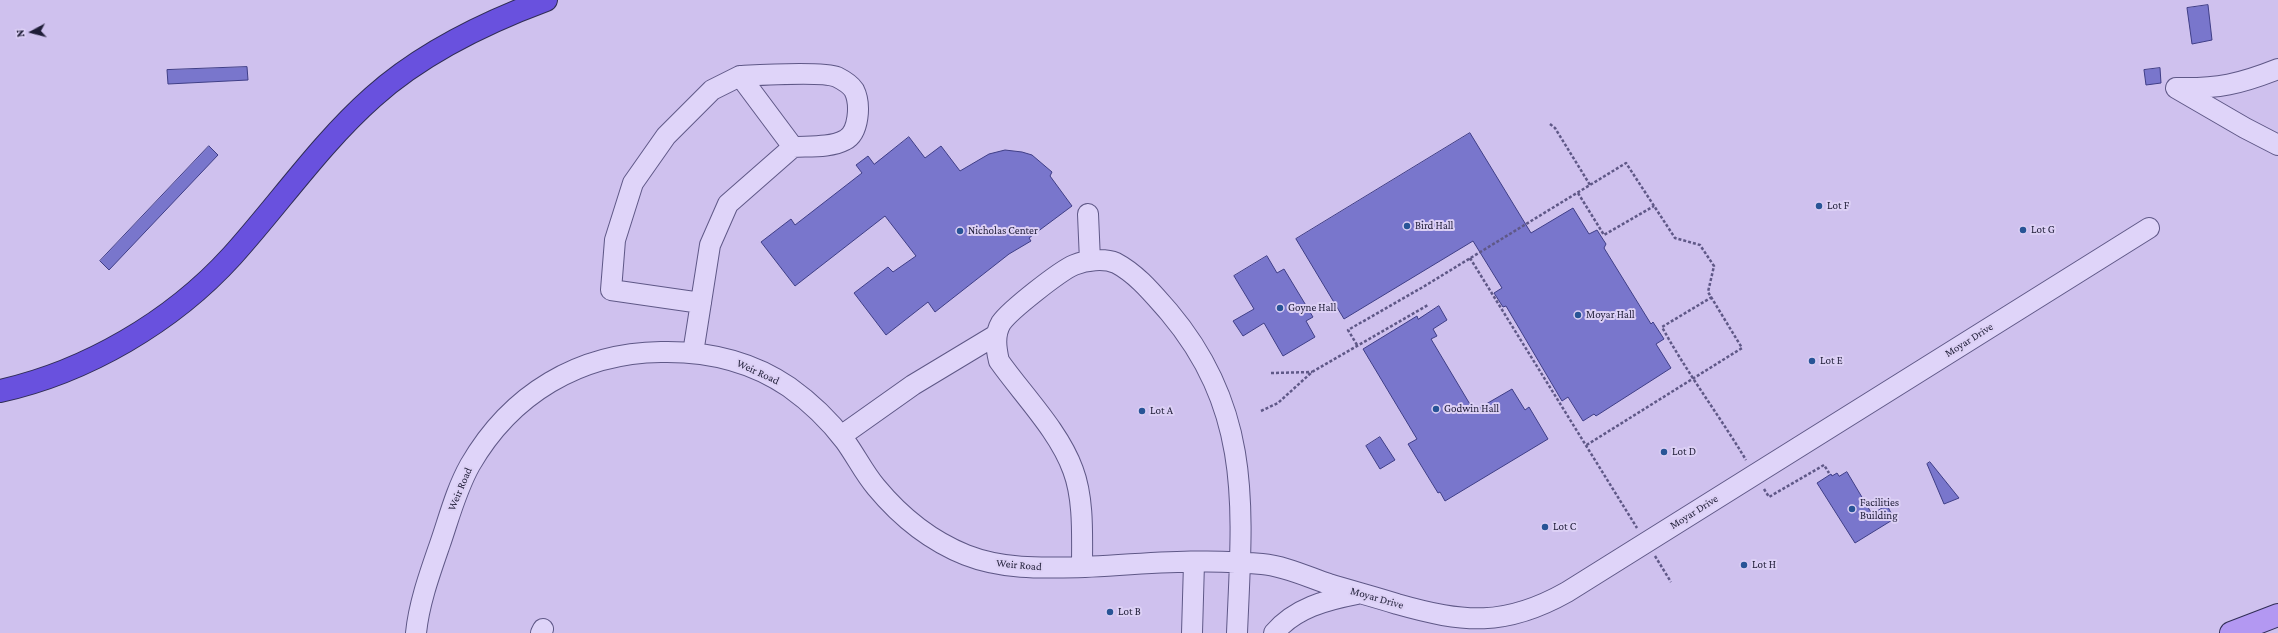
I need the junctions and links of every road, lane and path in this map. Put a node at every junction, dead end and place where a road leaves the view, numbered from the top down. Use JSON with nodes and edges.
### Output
{"nodes":[{"id":1,"x":546,"y":0,"type":"edge"},
{"id":2,"x":2278,"y":69,"type":"edge"},
{"id":3,"x":740,"y":76,"type":"junction"},
{"id":4,"x":1550,"y":124,"type":"dead end"},
{"id":5,"x":2278,"y":145,"type":"edge"},
{"id":6,"x":793,"y":147,"type":"junction"},
{"id":7,"x":1590,"y":186,"type":"junction"},
{"id":8,"x":1578,"y":193,"type":"junction"},
{"id":9,"x":1654,"y":206,"type":"junction"},
{"id":10,"x":1088,"y":214,"type":"dead end"},
{"id":11,"x":2149,"y":228,"type":"dead end"},
{"id":12,"x":1470,"y":258,"type":"junction"},
{"id":13,"x":1090,"y":261,"type":"junction"},
{"id":14,"x":1712,"y":297,"type":"junction"},
{"id":15,"x":701,"y":303,"type":"junction"},
{"id":16,"x":1428,"y":305,"type":"dead end"},
{"id":17,"x":996,"y":335,"type":"junction"},
{"id":18,"x":1357,"y":345,"type":"junction"},
{"id":19,"x":693,"y":353,"type":"junction"},
{"id":20,"x":1312,"y":372,"type":"junction"},
{"id":21,"x":1271,"y":373,"type":"dead end"},
{"id":22,"x":1692,"y":380,"type":"junction"},
{"id":23,"x":0,"y":391,"type":"edge"},
{"id":24,"x":1261,"y":411,"type":"dead end"},
{"id":25,"x":841,"y":436,"type":"junction"},
{"id":26,"x":1585,"y":446,"type":"junction"},
{"id":27,"x":1646,"y":542,"type":"junction"},
{"id":28,"x":1194,"y":563,"type":"junction"},
{"id":29,"x":1241,"y":563,"type":"junction"},
{"id":30,"x":1082,"y":567,"type":"junction"},
{"id":31,"x":1671,"y":582,"type":"dead end"},
{"id":32,"x":1362,"y":594,"type":"junction"},
{"id":33,"x":2278,"y":615,"type":"edge"},
{"id":34,"x":416,"y":633,"type":"edge"},
{"id":35,"x":1192,"y":633,"type":"edge"},
{"id":36,"x":1237,"y":633,"type":"edge"},
{"id":37,"x":1274,"y":633,"type":"edge"},
{"id":38,"x":2231,"y":633,"type":"edge"}],
"edges":[{"from":1,"to":23,"type":"highway"},
{"from":2,"to":5,"type":"lane"},
{"from":3,"to":6,"type":"lane"},
{"from":3,"to":6,"type":"lane"},
{"from":3,"to":15,"type":"lane"},
{"from":4,"to":7,"type":"path"},
{"from":6,"to":15,"type":"lane"},
{"from":7,"to":8,"type":"path"},
{"from":7,"to":9,"type":"path"},
{"from":8,"to":9,"type":"path"},
{"from":8,"to":12,"type":"path"},
{"from":9,"to":14,"type":"path"},
{"from":10,"to":13,"type":"lane"},
{"from":11,"to":27,"type":"lane","name":"Moyar Drive"},
{"from":12,"to":18,"type":"path"},
{"from":12,"to":26,"type":"path"},
{"from":13,"to":17,"type":"lane"},
{"from":13,"to":29,"type":"lane"},
{"from":14,"to":22,"type":"path"},
{"from":14,"to":22,"type":"path"},
{"from":15,"to":19,"type":"lane"},
{"from":16,"to":18,"type":"path"},
{"from":17,"to":25,"type":"lane"},
{"from":17,"to":30,"type":"lane"},
{"from":18,"to":20,"type":"path"},
{"from":19,"to":25,"type":"lane","name":"Weir Road"},
{"from":19,"to":34,"type":"lane","name":"Weir Road"},
{"from":20,"to":21,"type":"path"},
{"from":20,"to":24,"type":"path"},
{"from":22,"to":26,"type":"path"},
{"from":25,"to":30,"type":"lane","name":"Weir Road"},
{"from":26,"to":27,"type":"path"},
{"from":27,"to":31,"type":"path"},
{"from":27,"to":32,"type":"lane","name":"Moyar Drive"},
{"from":28,"to":29,"type":"lane","name":"Moyar Drive"},
{"from":28,"to":30,"type":"lane","name":"Weir Road"},
{"from":28,"to":35,"type":"lane"},
{"from":29,"to":32,"type":"lane","name":"Moyar Drive"},
{"from":29,"to":36,"type":"lane"},
{"from":32,"to":37,"type":"lane"},
{"from":33,"to":38,"type":"main road"}]}
